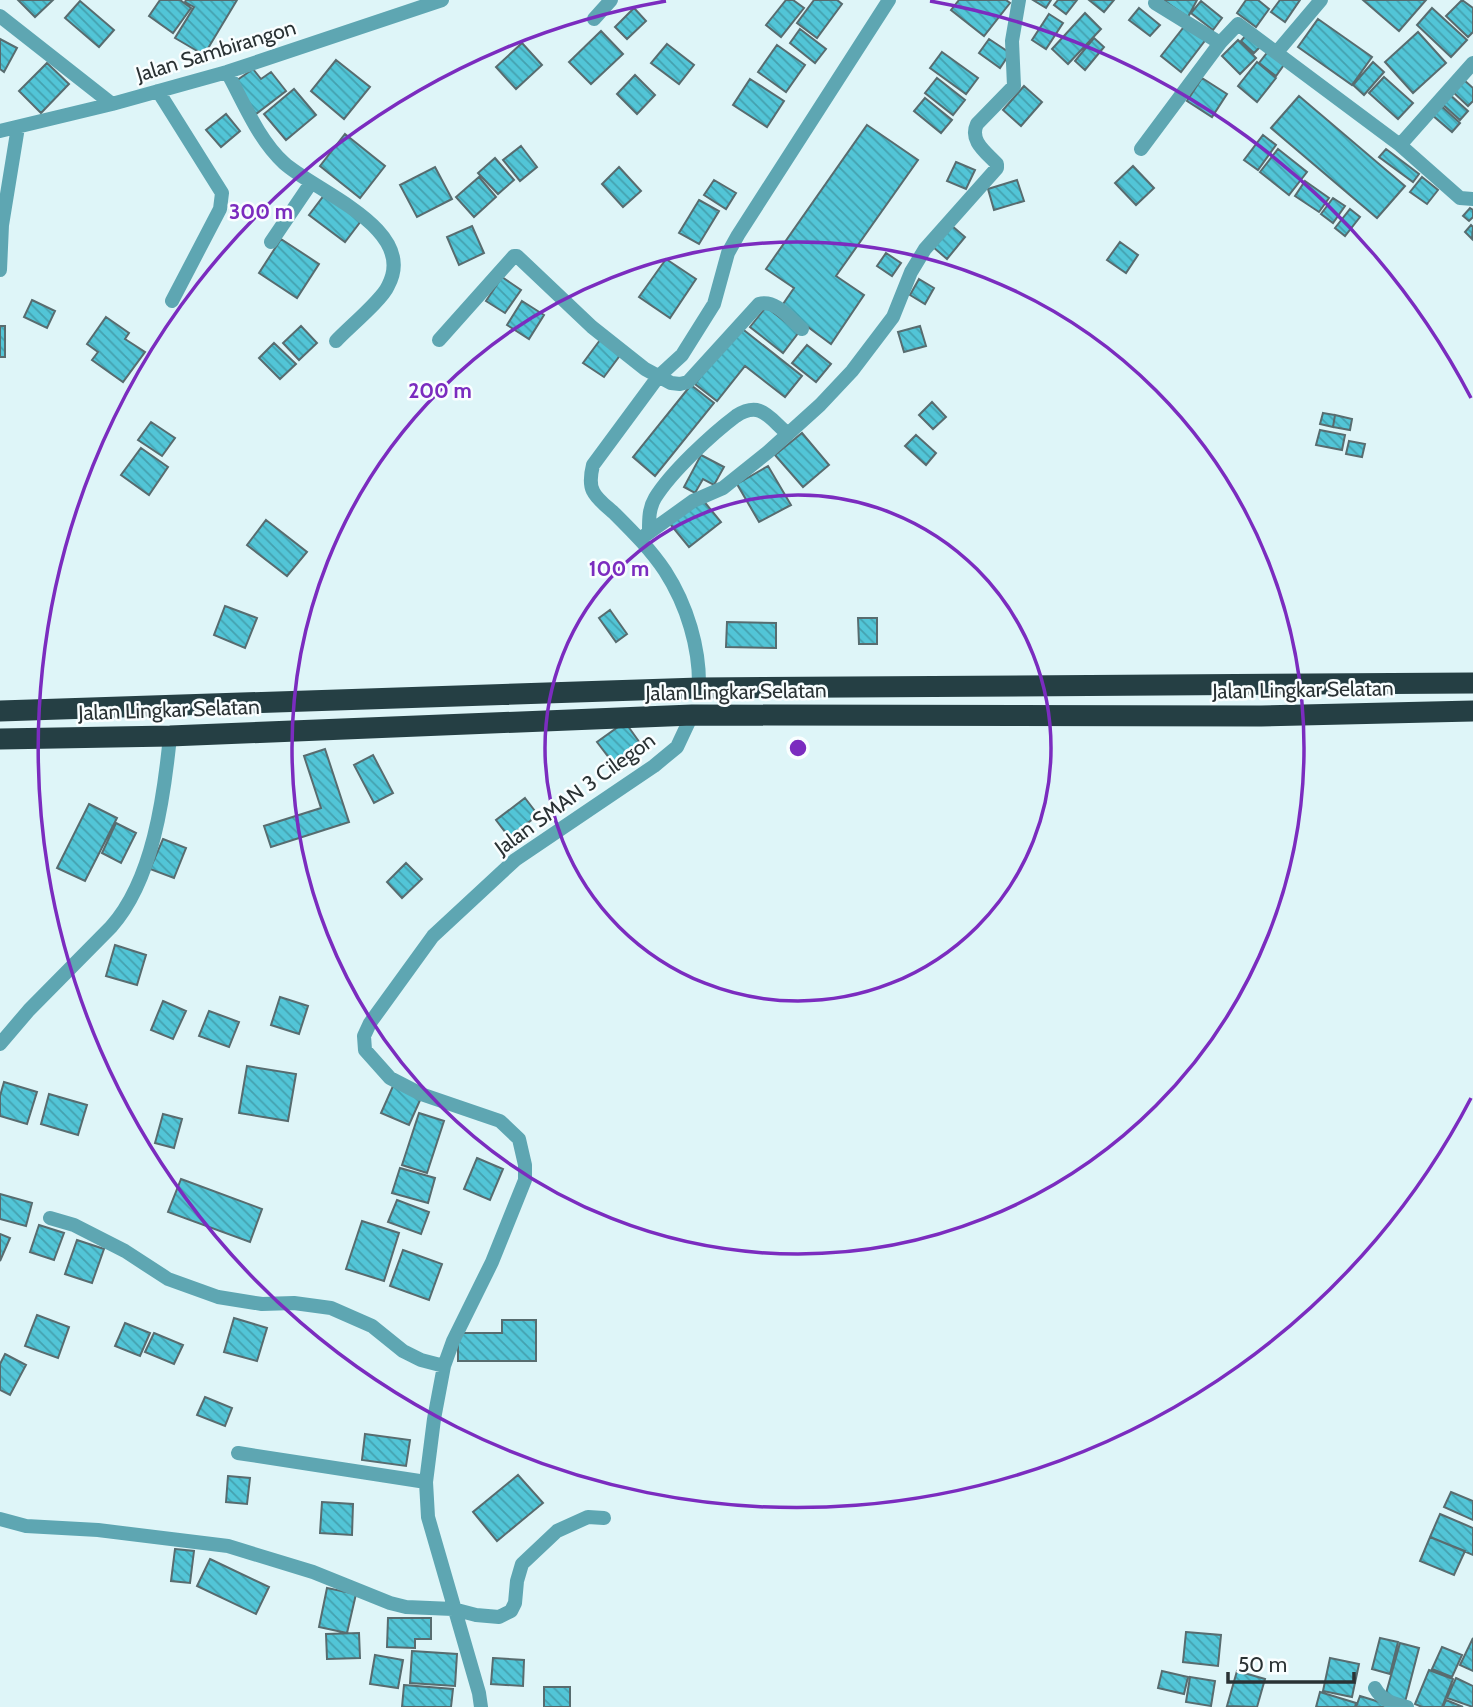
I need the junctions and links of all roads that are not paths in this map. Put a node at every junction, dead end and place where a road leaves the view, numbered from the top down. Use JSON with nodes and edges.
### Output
{"nodes":[{"id":1,"x":442,"y":0,"type":"edge"},
{"id":2,"x":611,"y":0,"type":"edge"},
{"id":3,"x":889,"y":0,"type":"edge"},
{"id":4,"x":1019,"y":0,"type":"edge"},
{"id":5,"x":1157,"y":0,"type":"edge"},
{"id":6,"x":1321,"y":0,"type":"edge"},
{"id":7,"x":0,"y":16,"type":"edge"},
{"id":8,"x":594,"y":19,"type":"dead end"},
{"id":9,"x":1220,"y":43,"type":"junction"},
{"id":10,"x":1277,"y":52,"type":"junction"},
{"id":11,"x":1473,"y":62,"type":"edge"},
{"id":12,"x":227,"y":72,"type":"junction"},
{"id":13,"x":158,"y":91,"type":"junction"},
{"id":14,"x":112,"y":104,"type":"junction"},
{"id":15,"x":19,"y":127,"type":"junction"},
{"id":16,"x":0,"y":131,"type":"edge"},
{"id":17,"x":1400,"y":145,"type":"junction"},
{"id":18,"x":1141,"y":149,"type":"dead end"},
{"id":19,"x":311,"y":183,"type":"junction"},
{"id":20,"x":1473,"y":200,"type":"edge"},
{"id":21,"x":271,"y":242,"type":"dead end"},
{"id":22,"x":0,"y":270,"type":"edge"},
{"id":23,"x":172,"y":301,"type":"dead end"},
{"id":24,"x":802,"y":329,"type":"dead end"},
{"id":25,"x":439,"y":340,"type":"dead end"},
{"id":26,"x":336,"y":341,"type":"dead end"},
{"id":27,"x":658,"y":377,"type":"junction"},
{"id":28,"x":788,"y":434,"type":"junction"},
{"id":29,"x":644,"y":534,"type":"junction"},
{"id":30,"x":1473,"y":683,"type":"edge"},
{"id":31,"x":699,"y":688,"type":"junction"},
{"id":32,"x":0,"y":711,"type":"edge"},
{"id":33,"x":1473,"y":711,"type":"edge"},
{"id":34,"x":692,"y":715,"type":"junction"},
{"id":35,"x":170,"y":736,"type":"junction"},
{"id":36,"x":0,"y":739,"type":"edge"},
{"id":37,"x":0,"y":1044,"type":"edge"},
{"id":38,"x":50,"y":1218,"type":"dead end"},
{"id":39,"x":444,"y":1366,"type":"junction"},
{"id":40,"x":238,"y":1453,"type":"dead end"},
{"id":41,"x":426,"y":1482,"type":"junction"},
{"id":42,"x":604,"y":1518,"type":"dead end"},
{"id":43,"x":0,"y":1519,"type":"edge"},
{"id":44,"x":453,"y":1609,"type":"junction"},
{"id":45,"x":1376,"y":1688,"type":"dead end"},
{"id":46,"x":481,"y":1707,"type":"edge"},
{"id":47,"x":1408,"y":1707,"type":"edge"}],
"edges":[{"from":1,"to":12,"type":"street","name":"Jalan Sambirangon"},
{"from":2,"to":8,"type":"street"},
{"from":3,"to":27,"type":"street"},
{"from":4,"to":28,"type":"street"},
{"from":5,"to":9,"type":"street"},
{"from":6,"to":10,"type":"street"},
{"from":7,"to":14,"type":"street"},
{"from":9,"to":10,"type":"street"},
{"from":9,"to":18,"type":"street"},
{"from":10,"to":17,"type":"street"},
{"from":11,"to":17,"type":"street"},
{"from":12,"to":13,"type":"street","name":"Jalan Sambirangon"},
{"from":12,"to":19,"type":"street"},
{"from":13,"to":14,"type":"street","name":"Jalan Sambirangon"},
{"from":13,"to":23,"type":"street"},
{"from":14,"to":15,"type":"street","name":"Jalan Sambirangon"},
{"from":15,"to":16,"type":"street","name":"Jalan Sambirangon"},
{"from":15,"to":22,"type":"street"},
{"from":17,"to":20,"type":"street"},
{"from":19,"to":21,"type":"street"},
{"from":19,"to":26,"type":"street"},
{"from":24,"to":27,"type":"street"},
{"from":25,"to":27,"type":"street"},
{"from":27,"to":29,"type":"street"},
{"from":28,"to":29,"type":"street"},
{"from":28,"to":29,"type":"street"},
{"from":29,"to":31,"type":"street"},
{"from":30,"to":31,"type":"highway","name":"Jalan Lingkar Selatan"},
{"from":31,"to":32,"type":"highway","name":"Jalan Lingkar Selatan"},
{"from":31,"to":34,"type":"highway"},
{"from":33,"to":34,"type":"highway","name":"Jalan Lingkar Selatan"},
{"from":34,"to":35,"type":"highway","name":"Jalan Lingkar Selatan"},
{"from":34,"to":39,"type":"street","name":"Jalan SMAN 3 Cilegon"},
{"from":35,"to":36,"type":"highway","name":"Jalan Lingkar Selatan"},
{"from":35,"to":37,"type":"street"},
{"from":38,"to":39,"type":"street"},
{"from":39,"to":41,"type":"street","name":"Jalan SMAN 3 Cilegon"},
{"from":40,"to":41,"type":"street"},
{"from":41,"to":44,"type":"street","name":"Jalan SMAN 3 Cilegon"},
{"from":42,"to":44,"type":"street"},
{"from":43,"to":44,"type":"street"},
{"from":44,"to":46,"type":"street","name":"Jalan SMAN 3 Cilegon"},
{"from":45,"to":47,"type":"street"}]}
